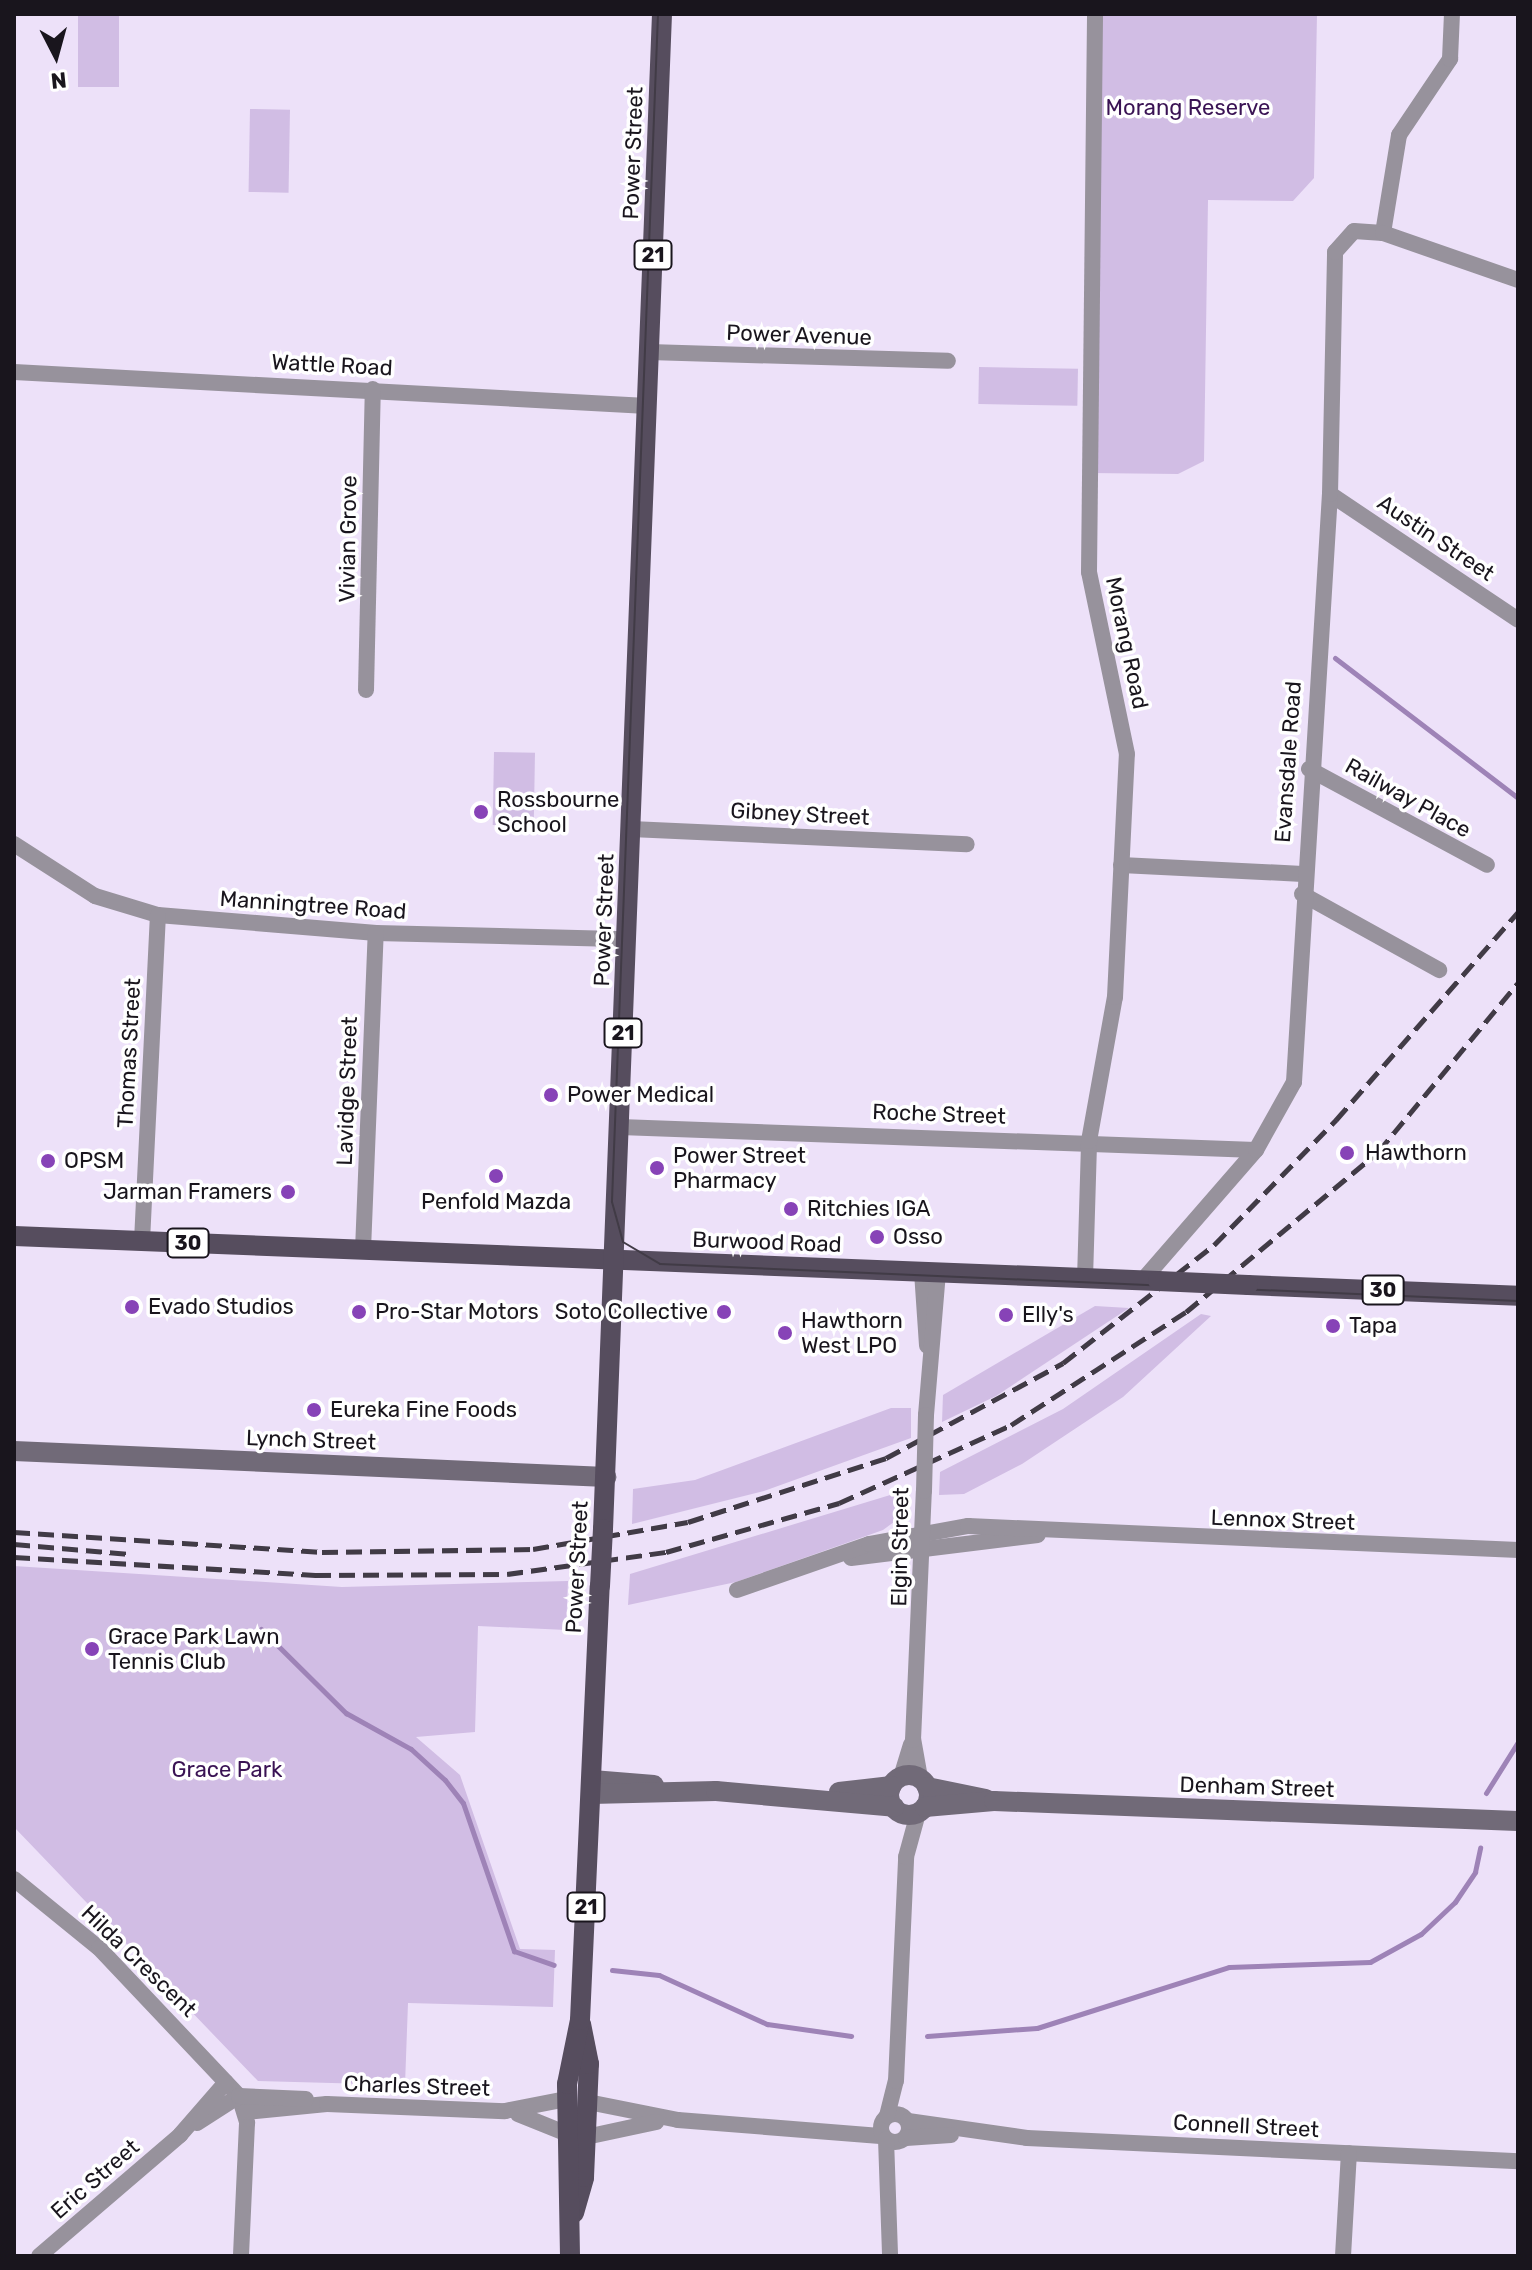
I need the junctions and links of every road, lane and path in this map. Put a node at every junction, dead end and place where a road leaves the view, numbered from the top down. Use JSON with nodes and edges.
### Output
{"nodes":[{"id":1,"x":662,"y":14,"type":"edge"},
{"id":2,"x":1095,"y":14,"type":"edge"},
{"id":3,"x":1452,"y":14,"type":"edge"},
{"id":4,"x":1383,"y":233,"type":"junction"},
{"id":5,"x":1518,"y":280,"type":"edge"},
{"id":6,"x":649,"y":352,"type":"junction"},
{"id":7,"x":948,"y":361,"type":"dead end"},
{"id":8,"x":14,"y":372,"type":"edge"},
{"id":9,"x":373,"y":389,"type":"junction"},
{"id":10,"x":647,"y":406,"type":"junction"},
{"id":11,"x":1330,"y":494,"type":"junction"},
{"id":12,"x":1518,"y":620,"type":"edge"},
{"id":13,"x":366,"y":690,"type":"dead end"},
{"id":14,"x":1309,"y":769,"type":"junction"},
{"id":15,"x":631,"y":829,"type":"junction"},
{"id":16,"x":14,"y":844,"type":"edge"},
{"id":17,"x":967,"y":844,"type":"dead end"},
{"id":18,"x":1121,"y":865,"type":"junction"},
{"id":19,"x":1487,"y":865,"type":"dead end"},
{"id":20,"x":1303,"y":874,"type":"junction"},
{"id":21,"x":1302,"y":894,"type":"junction"},
{"id":22,"x":158,"y":915,"type":"junction"},
{"id":23,"x":376,"y":933,"type":"junction"},
{"id":24,"x":627,"y":939,"type":"junction"},
{"id":25,"x":1439,"y":970,"type":"dead end"},
{"id":26,"x":620,"y":1127,"type":"junction"},
{"id":27,"x":1089,"y":1141,"type":"junction"},
{"id":28,"x":1256,"y":1150,"type":"junction"},
{"id":29,"x":14,"y":1236,"type":"edge"},
{"id":30,"x":142,"y":1241,"type":"junction"},
{"id":31,"x":363,"y":1250,"type":"junction"},
{"id":32,"x":618,"y":1261,"type":"junction"},
{"id":33,"x":930,"y":1272,"type":"junction"},
{"id":34,"x":1085,"y":1279,"type":"junction"},
{"id":35,"x":1150,"y":1281,"type":"junction"},
{"id":36,"x":1518,"y":1296,"type":"edge"},
{"id":37,"x":14,"y":1451,"type":"edge"},
{"id":38,"x":606,"y":1477,"type":"junction"},
{"id":39,"x":923,"y":1532,"type":"junction"},
{"id":40,"x":1047,"y":1533,"type":"junction"},
{"id":41,"x":1518,"y":1550,"type":"edge"},
{"id":42,"x":923,"y":1551,"type":"junction"},
{"id":43,"x":834,"y":1560,"type":"junction"},
{"id":44,"x":737,"y":1590,"type":"dead end"},
{"id":45,"x":591,"y":1787,"type":"junction"},
{"id":46,"x":910,"y":1796,"type":"junction"},
{"id":47,"x":1518,"y":1821,"type":"edge"},
{"id":48,"x":14,"y":1879,"type":"edge"},
{"id":49,"x":580,"y":2020,"type":"junction"},
{"id":50,"x":896,"y":2081,"type":"junction"},
{"id":51,"x":226,"y":2082,"type":"junction"},
{"id":52,"x":566,"y":2099,"type":"junction"},
{"id":53,"x":588,"y":2102,"type":"junction"},
{"id":54,"x":242,"y":2104,"type":"junction"},
{"id":55,"x":505,"y":2111,"type":"junction"},
{"id":56,"x":906,"y":2119,"type":"junction"},
{"id":57,"x":678,"y":2120,"type":"junction"},
{"id":58,"x":891,"y":2132,"type":"junction"},
{"id":59,"x":565,"y":2133,"type":"junction"},
{"id":60,"x":972,"y":2133,"type":"junction"},
{"id":61,"x":180,"y":2135,"type":"junction"},
{"id":62,"x":586,"y":2137,"type":"junction"},
{"id":63,"x":1349,"y":2153,"type":"junction"},
{"id":64,"x":1518,"y":2161,"type":"edge"},
{"id":65,"x":571,"y":2222,"type":"junction"},
{"id":66,"x":39,"y":2256,"type":"edge"},
{"id":67,"x":241,"y":2256,"type":"edge"},
{"id":68,"x":570,"y":2256,"type":"edge"},
{"id":69,"x":890,"y":2256,"type":"edge"},
{"id":70,"x":1343,"y":2256,"type":"edge"}],
"edges":[{"from":1,"to":6,"type":"main road","name":"Power Street","number":"21"},
{"from":2,"to":18,"type":"street","name":"Morang Road"},
{"from":3,"to":4,"type":"street"},
{"from":4,"to":5,"type":"street"},
{"from":4,"to":11,"type":"street","name":"Evansdale Road"},
{"from":6,"to":7,"type":"street","name":"Power Avenue"},
{"from":6,"to":10,"type":"main road","name":"Power Street","number":"21"},
{"from":8,"to":9,"type":"street","name":"Wattle Road"},
{"from":9,"to":10,"type":"street","name":"Wattle Road"},
{"from":9,"to":13,"type":"street","name":"Vivian Grove"},
{"from":10,"to":15,"type":"main road","name":"Power Street","number":"21"},
{"from":11,"to":12,"type":"street","name":"Austin Street"},
{"from":11,"to":14,"type":"street","name":"Evansdale Road"},
{"from":14,"to":19,"type":"street","name":"Railway Place"},
{"from":14,"to":20,"type":"street","name":"Evansdale Road"},
{"from":15,"to":17,"type":"street","name":"Gibney Street"},
{"from":15,"to":24,"type":"main road","name":"Power Street","number":"21"},
{"from":16,"to":22,"type":"street","name":"Manningtree Road"},
{"from":18,"to":20,"type":"street"},
{"from":18,"to":27,"type":"street","name":"Morang Road"},
{"from":20,"to":21,"type":"street","name":"Evansdale Road"},
{"from":21,"to":25,"type":"street"},
{"from":21,"to":28,"type":"street","name":"Evansdale Road"},
{"from":22,"to":23,"type":"street","name":"Manningtree Road"},
{"from":22,"to":30,"type":"street","name":"Thomas Street"},
{"from":23,"to":24,"type":"street","name":"Manningtree Road"},
{"from":23,"to":31,"type":"street","name":"Lavidge Street"},
{"from":24,"to":26,"type":"main road","name":"Power Street","number":"21"},
{"from":26,"to":27,"type":"street","name":"Roche Street"},
{"from":26,"to":32,"type":"main road","name":"Power Street","number":"21"},
{"from":27,"to":28,"type":"street","name":"Roche Street"},
{"from":27,"to":34,"type":"street","name":"Morang Road"},
{"from":28,"to":35,"type":"street","name":"Evansdale Road"},
{"from":29,"to":30,"type":"main road","name":"Burwood Road","number":"30"},
{"from":30,"to":31,"type":"main road","name":"Burwood Road","number":"30"},
{"from":31,"to":32,"type":"main road","name":"Burwood Road","number":"30"},
{"from":32,"to":33,"type":"main road","name":"Burwood Road","number":"30"},
{"from":32,"to":38,"type":"main road","name":"Power Street","number":"21"},
{"from":33,"to":34,"type":"main road","name":"Burwood Road","number":"30"},
{"from":33,"to":39,"type":"street","name":"Elgin Street","bridge":true},
{"from":34,"to":35,"type":"main road","name":"Burwood Road","number":"30"},
{"from":35,"to":36,"type":"main road","name":"Burwood Road","number":"30","bridge":true},
{"from":37,"to":38,"type":"street","name":"Lynch Street"},
{"from":38,"to":45,"type":"main road","name":"Power Street","number":"21","bridge":true},
{"from":39,"to":40,"type":"street","name":"Lennox Street"},
{"from":39,"to":42,"type":"street","name":"Elgin Street"},
{"from":39,"to":43,"type":"street","name":"Lennox Street"},
{"from":40,"to":41,"type":"street","name":"Lennox Street"},
{"from":40,"to":42,"type":"street","name":"Lennox Street"},
{"from":42,"to":43,"type":"street","name":"Lennox Street"},
{"from":42,"to":46,"type":"street","name":"Elgin Street"},
{"from":43,"to":44,"type":"street","name":"Lennox Street"},
{"from":45,"to":46,"type":"street","name":"Denham Street"},
{"from":45,"to":49,"type":"main road","name":"Power Street","number":"21"},
{"from":46,"to":47,"type":"street","name":"Denham Street"},
{"from":46,"to":50,"type":"street","name":"Elgin Street"},
{"from":48,"to":51,"type":"street","name":"Hilda Crescent"},
{"from":49,"to":52,"type":"main road","name":"Power Street","number":"21"},
{"from":49,"to":53,"type":"main road","name":"Power Street","number":"21"},
{"from":50,"to":56,"type":"street","name":"Elgin Street"},
{"from":50,"to":58,"type":"street","name":"Elgin Street"},
{"from":51,"to":54,"type":"street"},
{"from":51,"to":61,"type":"street","name":"Eric Street"},
{"from":52,"to":55,"type":"street","name":"Charles Street"},
{"from":52,"to":59,"type":"main road","name":"Power Street","number":"21"},
{"from":53,"to":57,"type":"street","name":"Connell Street"},
{"from":53,"to":62,"type":"main road","name":"Power Street","number":"21"},
{"from":54,"to":55,"type":"street","name":"Charles Street"},
{"from":54,"to":61,"type":"street","name":"Eric Street"},
{"from":54,"to":67,"type":"street"},
{"from":55,"to":59,"type":"street","name":"Charles Street"},
{"from":56,"to":58,"type":"street","name":"Connell Street"},
{"from":56,"to":60,"type":"street","name":"Connell Street"},
{"from":57,"to":58,"type":"street","name":"Connell Street"},
{"from":57,"to":62,"type":"street","name":"Connell Street"},
{"from":58,"to":60,"type":"street","name":"Connell Street"},
{"from":58,"to":69,"type":"street","name":"Elgin Street"},
{"from":59,"to":65,"type":"main road","name":"Power Street","number":"21"},
{"from":60,"to":63,"type":"street","name":"Connell Street"},
{"from":61,"to":66,"type":"street","name":"Eric Street"},
{"from":62,"to":65,"type":"main road","name":"Power Street","number":"21"},
{"from":63,"to":64,"type":"street","name":"Connell Street"},
{"from":63,"to":70,"type":"street"},
{"from":65,"to":68,"type":"main road","name":"Power Street","number":"21"}]}
